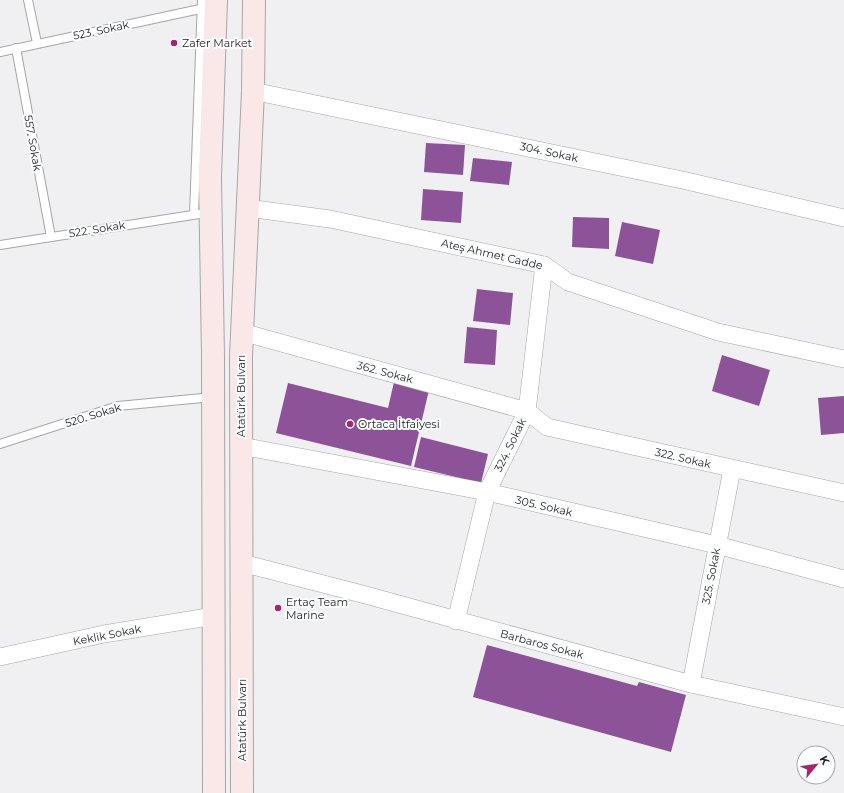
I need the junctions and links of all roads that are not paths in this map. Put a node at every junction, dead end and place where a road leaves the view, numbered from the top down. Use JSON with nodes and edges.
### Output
{"nodes":[{"id":1,"x":28,"y":0,"type":"edge"},
{"id":2,"x":254,"y":0,"type":"edge"},
{"id":3,"x":209,"y":4,"type":"edge"},
{"id":4,"x":37,"y":43,"type":"junction"},
{"id":5,"x":16,"y":48,"type":"junction"},
{"id":6,"x":0,"y":52,"type":"edge"},
{"id":7,"x":253,"y":91,"type":"junction"},
{"id":8,"x":248,"y":208,"type":"junction"},
{"id":9,"x":202,"y":213,"type":"junction"},
{"id":10,"x":844,"y":218,"type":"edge"},
{"id":11,"x":51,"y":237,"type":"junction"},
{"id":12,"x":0,"y":244,"type":"edge"},
{"id":13,"x":544,"y":265,"type":"junction"},
{"id":14,"x":242,"y":332,"type":"junction"},
{"id":15,"x":844,"y":359,"type":"edge"},
{"id":16,"x":213,"y":397,"type":"junction"},
{"id":17,"x":527,"y":411,"type":"junction"},
{"id":18,"x":0,"y":444,"type":"edge"},
{"id":19,"x":241,"y":446,"type":"junction"},
{"id":20,"x":732,"y":469,"type":"junction"},
{"id":21,"x":487,"y":492,"type":"junction"},
{"id":22,"x":844,"y":493,"type":"edge"},
{"id":23,"x":717,"y":545,"type":"junction"},
{"id":24,"x":242,"y":563,"type":"junction"},
{"id":25,"x":844,"y":579,"type":"edge"},
{"id":26,"x":214,"y":616,"type":"junction"},
{"id":27,"x":456,"y":621,"type":"junction"},
{"id":28,"x":0,"y":657,"type":"edge"},
{"id":29,"x":691,"y":684,"type":"junction"},
{"id":30,"x":844,"y":717,"type":"edge"},
{"id":31,"x":214,"y":793,"type":"edge"},
{"id":32,"x":242,"y":793,"type":"edge"}],
"edges":[{"from":1,"to":4,"type":"lane"},
{"from":2,"to":7,"type":"main road","name":"Atatürk Bulvarı"},
{"from":3,"to":4,"type":"lane","name":"523. Sokak"},
{"from":3,"to":9,"type":"main road"},
{"from":4,"to":5,"type":"lane","name":"523. Sokak"},
{"from":5,"to":6,"type":"lane","name":"523. Sokak"},
{"from":5,"to":11,"type":"lane","name":"557. Sokak"},
{"from":7,"to":8,"type":"main road","name":"Atatürk Bulvarı"},
{"from":7,"to":10,"type":"street","name":"304. Sokak"},
{"from":8,"to":13,"type":"street","name":"Ateş Ahmet Cadde"},
{"from":8,"to":14,"type":"main road","name":"Atatürk Bulvarı"},
{"from":9,"to":11,"type":"lane","name":"522. Sokak"},
{"from":9,"to":16,"type":"main road"},
{"from":11,"to":12,"type":"lane","name":"522. Sokak"},
{"from":13,"to":15,"type":"street","name":"Ateş Ahmet Cadde"},
{"from":13,"to":17,"type":"street","name":"324. Sokak"},
{"from":14,"to":17,"type":"street","name":"362. Sokak"},
{"from":14,"to":19,"type":"main road","name":"Atatürk Bulvarı"},
{"from":16,"to":18,"type":"lane","name":"520. Sokak"},
{"from":16,"to":26,"type":"main road"},
{"from":17,"to":20,"type":"street","name":"322. Sokak"},
{"from":17,"to":21,"type":"street","name":"324. Sokak"},
{"from":19,"to":21,"type":"street","name":"305. Sokak"},
{"from":19,"to":24,"type":"main road","name":"Atatürk Bulvarı"},
{"from":20,"to":22,"type":"street","name":"322. Sokak"},
{"from":20,"to":23,"type":"street","name":"325. Sokak"},
{"from":21,"to":23,"type":"street","name":"305. Sokak"},
{"from":21,"to":27,"type":"street","name":"324. Sokak"},
{"from":23,"to":25,"type":"street","name":"305. Sokak"},
{"from":23,"to":29,"type":"street","name":"325. Sokak"},
{"from":24,"to":27,"type":"street","name":"Barbaros Sokak"},
{"from":24,"to":32,"type":"main road","name":"Atatürk Bulvarı"},
{"from":26,"to":28,"type":"street","name":"Keklik Sokak"},
{"from":26,"to":31,"type":"main road"},
{"from":27,"to":29,"type":"street","name":"Barbaros Sokak"},
{"from":29,"to":30,"type":"street","name":"Barbaros Sokak"}]}
